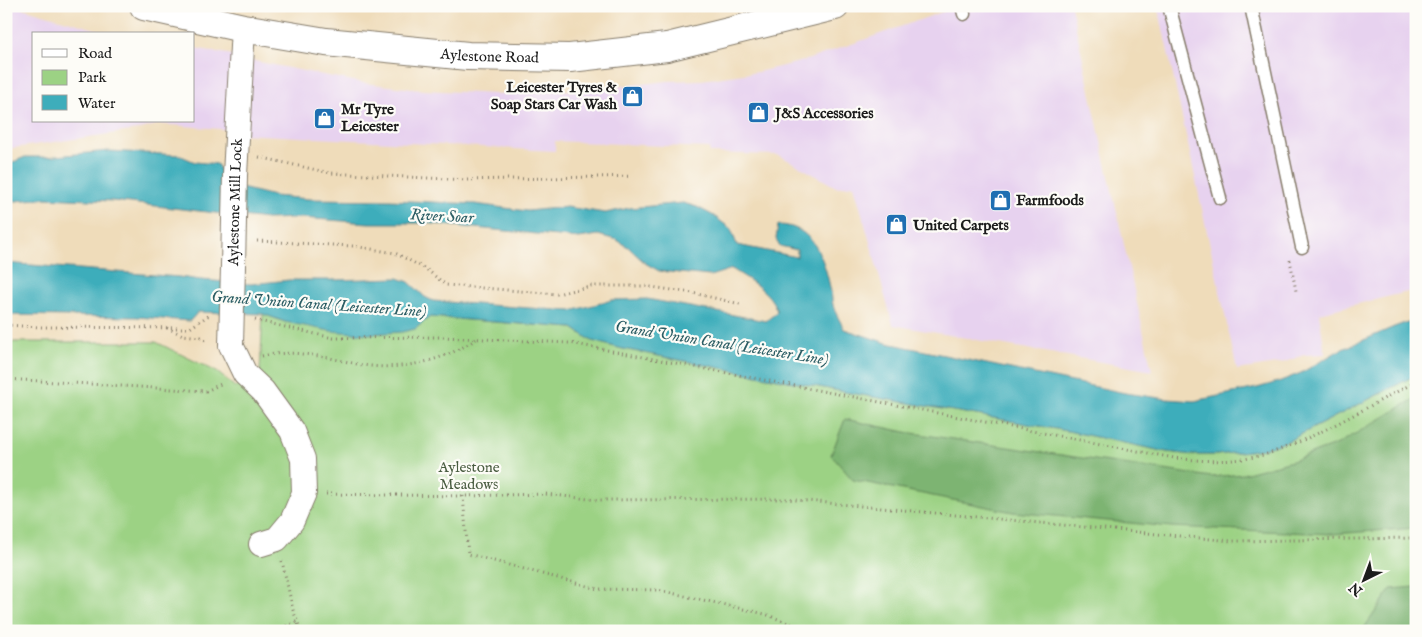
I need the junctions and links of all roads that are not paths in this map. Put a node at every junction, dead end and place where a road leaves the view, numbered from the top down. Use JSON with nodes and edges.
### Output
{"nodes":[{"id":1,"x":144,"y":6,"type":"edge"},
{"id":2,"x":835,"y":6,"type":"edge"},
{"id":3,"x":1169,"y":6,"type":"edge"},
{"id":4,"x":1251,"y":6,"type":"edge"},
{"id":5,"x":243,"y":28,"type":"junction"},
{"id":6,"x":1220,"y":198,"type":"dead end"},
{"id":7,"x":1302,"y":247,"type":"dead end"},
{"id":8,"x":269,"y":541,"type":"road end"}],
"edges":[{"from":1,"to":5,"type":"main road","name":"Aylestone Road"},
{"from":2,"to":5,"type":"main road","name":"Aylestone Road"},
{"from":3,"to":6,"type":"lane"},
{"from":4,"to":7,"type":"lane"},
{"from":5,"to":8,"type":"street","name":"Aylestone Mill Lock","bridge":true}]}
